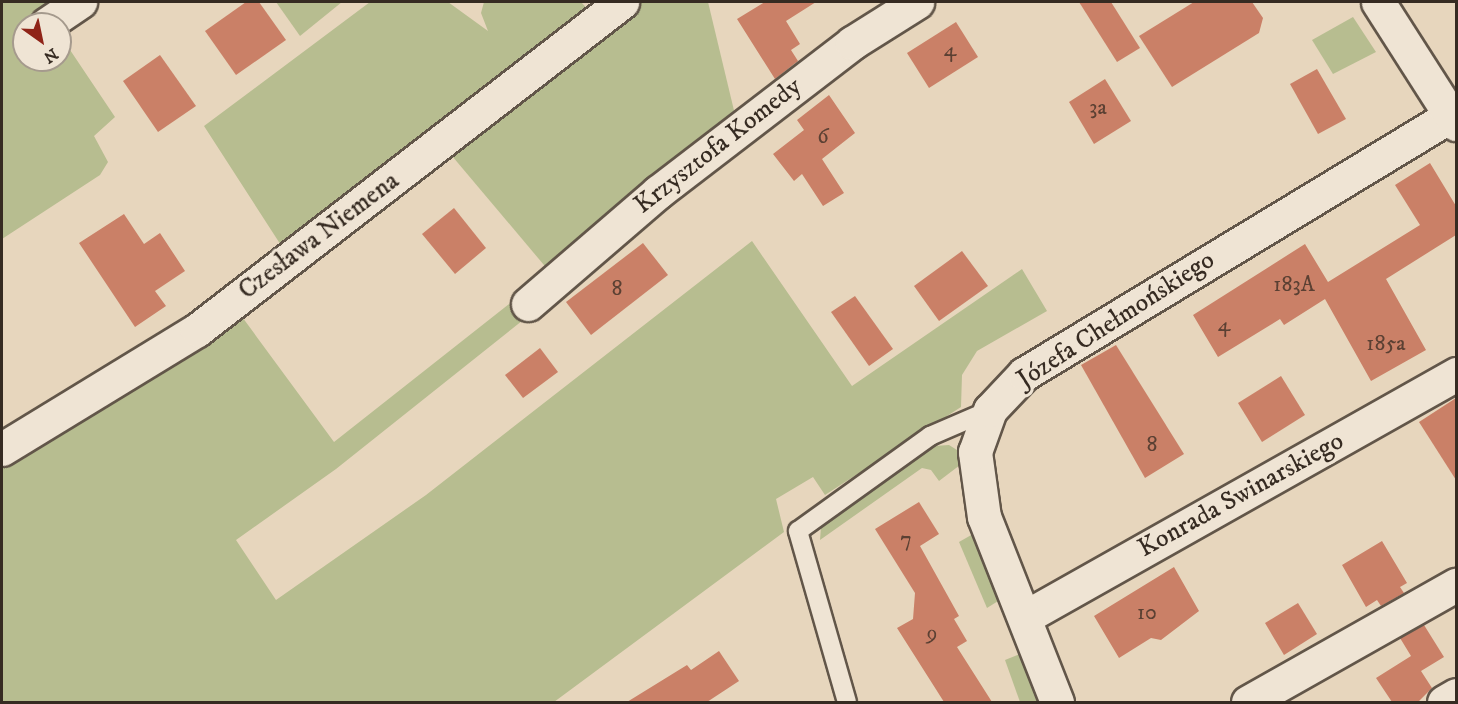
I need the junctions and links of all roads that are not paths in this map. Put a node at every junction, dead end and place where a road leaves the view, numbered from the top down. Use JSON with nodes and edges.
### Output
{"nodes":[{"id":1,"x":80,"y":2,"type":"edge"},
{"id":2,"x":622,"y":2,"type":"edge"},
{"id":3,"x":917,"y":2,"type":"edge"},
{"id":4,"x":1378,"y":2,"type":"edge"},
{"id":5,"x":65,"y":12,"type":"edge"},
{"id":6,"x":1454,"y":120,"type":"edge"},
{"id":7,"x":528,"y":304,"type":"dead end"},
{"id":8,"x":1456,"y":374,"type":"edge"},
{"id":9,"x":990,"y":410,"type":"junction"},
{"id":10,"x":2,"y":449,"type":"edge"},
{"id":11,"x":1456,"y":585,"type":"edge"},
{"id":12,"x":1025,"y":617,"type":"junction"},
{"id":13,"x":1456,"y":695,"type":"edge"},
{"id":14,"x":847,"y":702,"type":"edge"},
{"id":15,"x":1057,"y":702,"type":"edge"},
{"id":16,"x":1248,"y":702,"type":"edge"},
{"id":17,"x":1444,"y":702,"type":"edge"}],
"edges":[{"from":1,"to":5,"type":"street"},
{"from":2,"to":10,"type":"street","name":"Czesława Niemena"},
{"from":3,"to":7,"type":"street","name":"Krzysztofa Komedy"},
{"from":4,"to":6,"type":"street"},
{"from":6,"to":9,"type":"street","name":"Józefa Chełmońskiego"},
{"from":8,"to":12,"type":"street","name":"Konrada Swinarskiego"},
{"from":9,"to":12,"type":"street","name":"Józefa Chełmońskiego"},
{"from":9,"to":14,"type":"lane"},
{"from":11,"to":16,"type":"street"},
{"from":12,"to":15,"type":"street","name":"Józefa Chełmońskiego"},
{"from":13,"to":17,"type":"street"}]}
